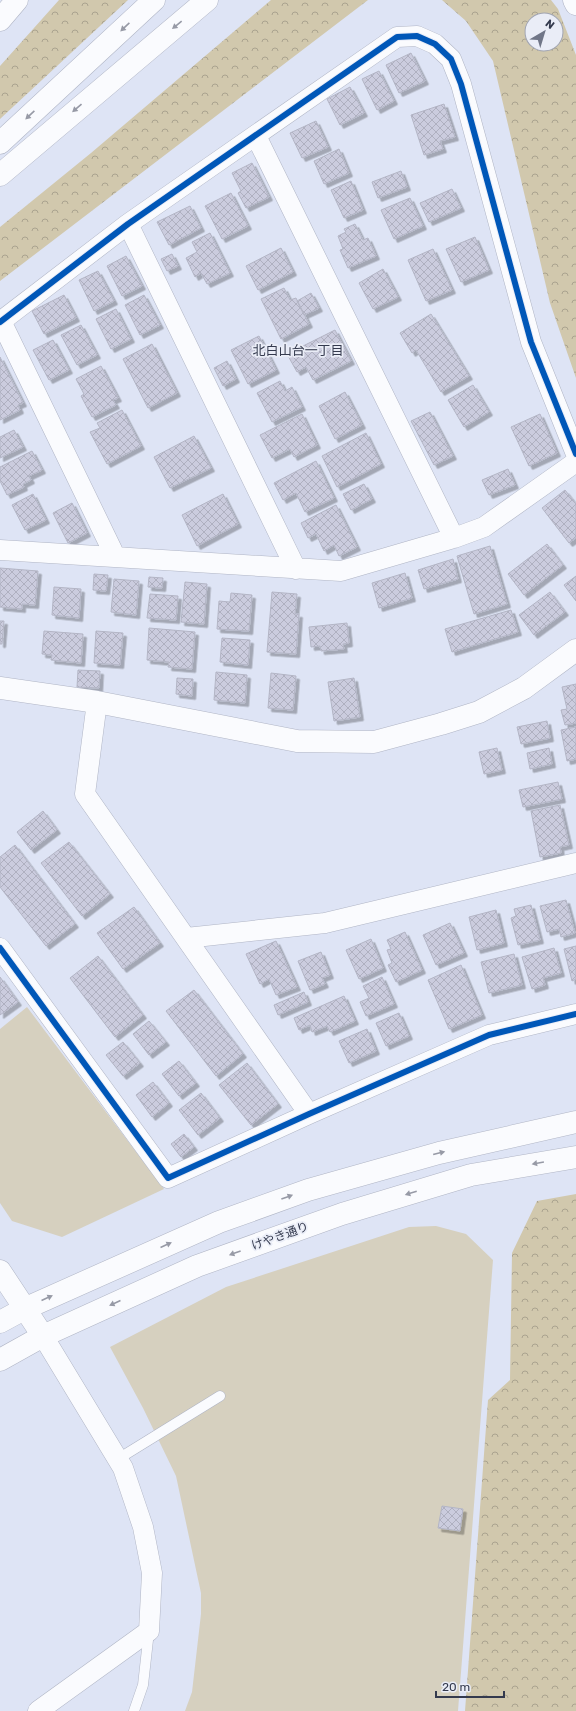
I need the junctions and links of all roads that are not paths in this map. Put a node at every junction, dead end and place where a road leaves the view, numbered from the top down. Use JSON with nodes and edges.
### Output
{"nodes":[{"id":1,"x":18,"y":0,"type":"edge"},
{"id":2,"x":154,"y":0,"type":"edge"},
{"id":3,"x":207,"y":0,"type":"edge"},
{"id":4,"x":574,"y":0,"type":"edge"},
{"id":5,"x":576,"y":4,"type":"edge"},
{"id":6,"x":0,"y":20,"type":"edge"},
{"id":7,"x":256,"y":136,"type":"junction"},
{"id":8,"x":0,"y":143,"type":"edge"},
{"id":9,"x":0,"y":175,"type":"edge"},
{"id":10,"x":128,"y":224,"type":"junction"},
{"id":11,"x":1,"y":322,"type":"edge"},
{"id":12,"x":576,"y":454,"type":"edge"},
{"id":13,"x":576,"y":462,"type":"edge"},
{"id":14,"x":454,"y":538,"type":"junction"},
{"id":15,"x":0,"y":550,"type":"edge"},
{"id":16,"x":115,"y":556,"type":"junction"},
{"id":17,"x":296,"y":569,"type":"junction"},
{"id":18,"x":576,"y":650,"type":"edge"},
{"id":19,"x":0,"y":688,"type":"edge"},
{"id":20,"x":97,"y":702,"type":"junction"},
{"id":21,"x":576,"y":864,"type":"edge"},
{"id":22,"x":186,"y":938,"type":"junction"},
{"id":23,"x":0,"y":948,"type":"edge"},
{"id":24,"x":576,"y":1014,"type":"edge"},
{"id":25,"x":309,"y":1114,"type":"junction"},
{"id":26,"x":576,"y":1122,"type":"edge"},
{"id":27,"x":576,"y":1157,"type":"edge"},
{"id":28,"x":0,"y":1271,"type":"edge"},
{"id":29,"x":24,"y":1309,"type":"junction"},
{"id":30,"x":0,"y":1322,"type":"edge"},
{"id":31,"x":43,"y":1336,"type":"junction"},
{"id":32,"x":0,"y":1360,"type":"edge"},
{"id":33,"x":220,"y":1396,"type":"dead end"},
{"id":34,"x":118,"y":1459,"type":"junction"},
{"id":35,"x":149,"y":1631,"type":"junction"},
{"id":36,"x":38,"y":1711,"type":"edge"},
{"id":37,"x":134,"y":1711,"type":"edge"}],
"edges":[{"from":1,"to":6,"type":"main road"},
{"from":2,"to":8,"type":"main road","one_way":true},
{"from":3,"to":9,"type":"main road","one_way":true},
{"from":4,"to":5,"type":"main road"},
{"from":7,"to":10,"type":"street"},
{"from":7,"to":12,"type":"street"},
{"from":7,"to":14,"type":"street"},
{"from":10,"to":11,"type":"street"},
{"from":10,"to":17,"type":"street"},
{"from":11,"to":16,"type":"street"},
{"from":13,"to":14,"type":"street"},
{"from":14,"to":17,"type":"street"},
{"from":15,"to":16,"type":"street"},
{"from":16,"to":17,"type":"street"},
{"from":18,"to":20,"type":"main road"},
{"from":19,"to":20,"type":"main road"},
{"from":20,"to":22,"type":"street"},
{"from":21,"to":22,"type":"street"},
{"from":22,"to":25,"type":"street"},
{"from":23,"to":25,"type":"street"},
{"from":24,"to":25,"type":"street"},
{"from":29,"to":26,"type":"main road","one_way":true},
{"from":27,"to":31,"type":"main road","name":"けやき通り","one_way":true},
{"from":28,"to":29,"type":"main road"},
{"from":29,"to":30,"type":"main road"},
{"from":29,"to":31,"type":"main road"},
{"from":31,"to":32,"type":"main road","name":"けやき通り"},
{"from":31,"to":34,"type":"street"},
{"from":33,"to":34,"type":"lane"},
{"from":34,"to":35,"type":"street"},
{"from":35,"to":36,"type":"street"},
{"from":35,"to":37,"type":"lane"}]}
